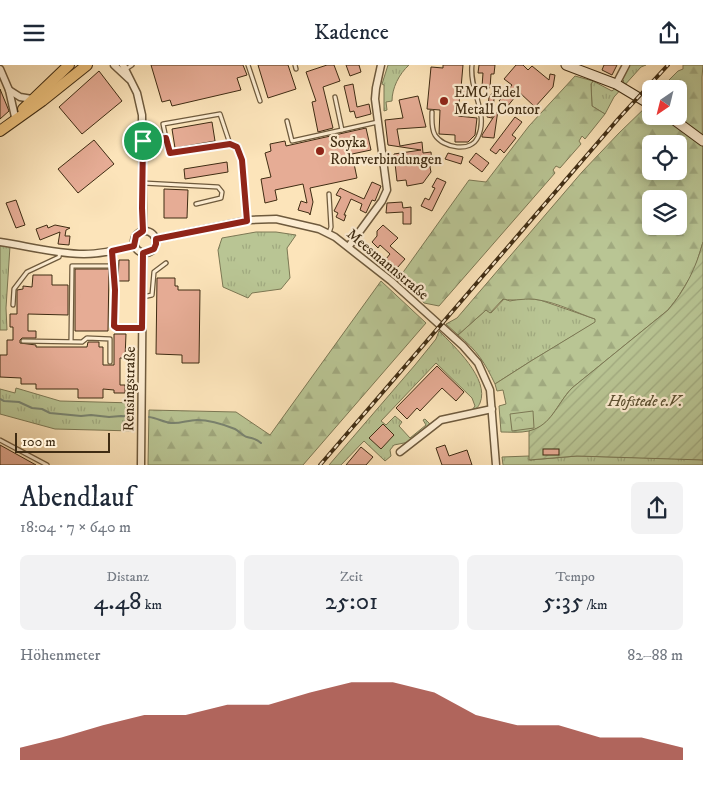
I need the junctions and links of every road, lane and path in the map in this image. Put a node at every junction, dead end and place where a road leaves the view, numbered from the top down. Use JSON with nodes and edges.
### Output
{"nodes":[{"id":1,"x":69,"y":65,"type":"edge"},
{"id":2,"x":87,"y":65,"type":"edge"},
{"id":3,"x":114,"y":65,"type":"edge"},
{"id":4,"x":248,"y":65,"type":"edge"},
{"id":5,"x":381,"y":65,"type":"edge"},
{"id":6,"x":472,"y":65,"type":"edge"},
{"id":7,"x":566,"y":65,"type":"edge"},
{"id":8,"x":626,"y":65,"type":"edge"},
{"id":9,"x":126,"y":68,"type":"edge"},
{"id":10,"x":0,"y":69,"type":"edge"},
{"id":11,"x":616,"y":83,"type":"junction"},
{"id":12,"x":9,"y":90,"type":"junction"},
{"id":13,"x":335,"y":97,"type":"dead end"},
{"id":14,"x":32,"y":99,"type":"junction"},
{"id":15,"x":642,"y":99,"type":"edge"},
{"id":16,"x":260,"y":101,"type":"dead end"},
{"id":17,"x":432,"y":112,"type":"dead end"},
{"id":18,"x":12,"y":121,"type":"junction"},
{"id":19,"x":287,"y":121,"type":"dead end"},
{"id":20,"x":378,"y":122,"type":"junction"},
{"id":21,"x":681,"y":125,"type":"edge"},
{"id":22,"x":342,"y":130,"type":"junction"},
{"id":23,"x":0,"y":131,"type":"edge"},
{"id":24,"x":166,"y":138,"type":"junction"},
{"id":25,"x":143,"y":141,"type":"junction"},
{"id":26,"x":703,"y":141,"type":"edge"},
{"id":27,"x":230,"y":144,"type":"junction"},
{"id":28,"x":142,"y":183,"type":"junction"},
{"id":29,"x":328,"y":194,"type":"dead end"},
{"id":30,"x":196,"y":204,"type":"dead end"},
{"id":31,"x":247,"y":221,"type":"junction"},
{"id":32,"x":143,"y":231,"type":"junction"},
{"id":33,"x":329,"y":234,"type":"junction"},
{"id":34,"x":156,"y":239,"type":"junction"},
{"id":35,"x":0,"y":242,"type":"edge"},
{"id":36,"x":134,"y":246,"type":"junction"},
{"id":37,"x":350,"y":247,"type":"junction"},
{"id":38,"x":112,"y":251,"type":"junction"},
{"id":39,"x":61,"y":252,"type":"junction"},
{"id":40,"x":143,"y":253,"type":"junction"},
{"id":41,"x":166,"y":263,"type":"dead end"},
{"id":42,"x":113,"y":266,"type":"junction"},
{"id":43,"x":143,"y":297,"type":"junction"},
{"id":44,"x":13,"y":305,"type":"dead end"},
{"id":45,"x":142,"y":328,"type":"junction"},
{"id":46,"x":23,"y":341,"type":"dead end"},
{"id":47,"x":71,"y":341,"type":"junction"},
{"id":48,"x":110,"y":362,"type":"dead end"},
{"id":49,"x":492,"y":409,"type":"junction"},
{"id":50,"x":0,"y":440,"type":"edge"},
{"id":51,"x":400,"y":452,"type":"dead end"},
{"id":52,"x":47,"y":465,"type":"edge"},
{"id":53,"x":141,"y":465,"type":"edge"},
{"id":54,"x":496,"y":465,"type":"edge"}],
"edges":[{"from":1,"to":14,"type":"main road"},
{"from":2,"to":18,"type":"main road"},
{"from":3,"to":9,"type":"street"},
{"from":4,"to":16,"type":"lane"},
{"from":5,"to":20,"type":"street"},
{"from":6,"to":17,"type":"lane"},
{"from":7,"to":11,"type":"street"},
{"from":8,"to":11,"type":"street"},
{"from":9,"to":25,"type":"street"},
{"from":10,"to":12,"type":"street"},
{"from":11,"to":15,"type":"street"},
{"from":12,"to":14,"type":"street"},
{"from":12,"to":18,"type":"street"},
{"from":13,"to":22,"type":"lane"},
{"from":14,"to":18,"type":"main road"},
{"from":18,"to":23,"type":"main road"},
{"from":19,"to":22,"type":"lane"},
{"from":20,"to":22,"type":"lane"},
{"from":20,"to":37,"type":"street"},
{"from":21,"to":26,"type":"street"},
{"from":24,"to":25,"type":"lane"},
{"from":24,"to":27,"type":"lane"},
{"from":24,"to":27,"type":"lane"},
{"from":25,"to":28,"type":"street"},
{"from":27,"to":31,"type":"lane"},
{"from":28,"to":30,"type":"lane"},
{"from":28,"to":32,"type":"street"},
{"from":29,"to":33,"type":"lane"},
{"from":31,"to":33,"type":"street","name":"Meesmannstraße"},
{"from":31,"to":34,"type":"street","name":"Meesmannstraße"},
{"from":32,"to":34,"type":"street"},
{"from":32,"to":36,"type":"street"},
{"from":33,"to":37,"type":"street","name":"Meesmannstraße"},
{"from":34,"to":40,"type":"street"},
{"from":35,"to":39,"type":"street"},
{"from":36,"to":38,"type":"street"},
{"from":36,"to":40,"type":"street"},
{"from":37,"to":49,"type":"street","name":"Meesmannstraße"},
{"from":38,"to":39,"type":"street"},
{"from":38,"to":42,"type":"lane"},
{"from":39,"to":44,"type":"lane"},
{"from":40,"to":43,"type":"street","name":"Rensingstraße"},
{"from":41,"to":43,"type":"lane"},
{"from":42,"to":45,"type":"lane"},
{"from":42,"to":47,"type":"lane"},
{"from":43,"to":45,"type":"street","name":"Rensingstraße"},
{"from":45,"to":53,"type":"street","name":"Rensingstraße"},
{"from":46,"to":47,"type":"lane"},
{"from":47,"to":48,"type":"lane"},
{"from":49,"to":51,"type":"street"},
{"from":49,"to":54,"type":"street","name":"Meesmannstraße"},
{"from":50,"to":52,"type":"lane"}]}
